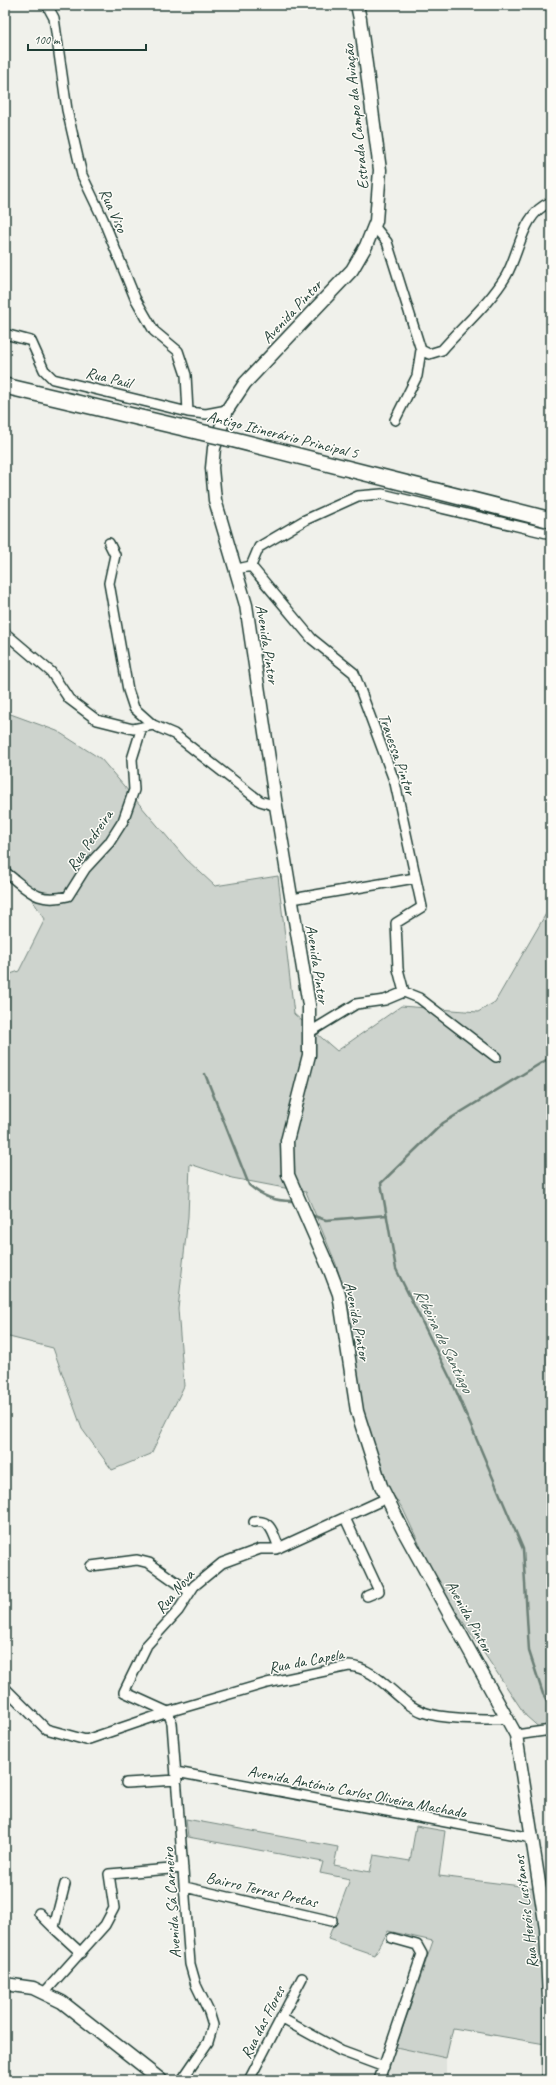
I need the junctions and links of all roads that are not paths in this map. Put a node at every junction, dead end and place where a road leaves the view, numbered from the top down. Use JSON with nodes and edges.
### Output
{"nodes":[{"id":1,"x":47,"y":5,"type":"edge"},
{"id":2,"x":357,"y":5,"type":"edge"},
{"id":3,"x":551,"y":202,"type":"edge"},
{"id":4,"x":374,"y":226,"type":"junction"},
{"id":5,"x":5,"y":334,"type":"edge"},
{"id":6,"x":421,"y":350,"type":"junction"},
{"id":7,"x":5,"y":386,"type":"edge"},
{"id":8,"x":227,"y":410,"type":"junction"},
{"id":9,"x":188,"y":412,"type":"junction"},
{"id":10,"x":395,"y":420,"type":"dead end"},
{"id":11,"x":551,"y":520,"type":"edge"},
{"id":12,"x":551,"y":534,"type":"edge"},
{"id":13,"x":109,"y":543,"type":"dead end"},
{"id":14,"x":251,"y":566,"type":"junction"},
{"id":15,"x":237,"y":569,"type":"junction"},
{"id":16,"x":5,"y":633,"type":"edge"},
{"id":17,"x":153,"y":725,"type":"junction"},
{"id":18,"x":142,"y":727,"type":"junction"},
{"id":19,"x":276,"y":806,"type":"junction"},
{"id":20,"x":5,"y":872,"type":"edge"},
{"id":21,"x":415,"y":878,"type":"junction"},
{"id":22,"x":292,"y":899,"type":"junction"},
{"id":23,"x":404,"y":992,"type":"junction"},
{"id":24,"x":310,"y":1032,"type":"junction"},
{"id":25,"x":496,"y":1057,"type":"dead end"},
{"id":26,"x":387,"y":1498,"type":"junction"},
{"id":27,"x":344,"y":1518,"type":"junction"},
{"id":28,"x":254,"y":1522,"type":"dead end"},
{"id":29,"x":279,"y":1548,"type":"junction"},
{"id":30,"x":91,"y":1566,"type":"dead end"},
{"id":31,"x":190,"y":1592,"type":"junction"},
{"id":32,"x":367,"y":1596,"type":"dead end"},
{"id":33,"x":5,"y":1688,"type":"edge"},
{"id":34,"x":168,"y":1712,"type":"junction"},
{"id":35,"x":509,"y":1719,"type":"junction"},
{"id":36,"x":551,"y":1730,"type":"edge"},
{"id":37,"x":516,"y":1735,"type":"junction"},
{"id":38,"x":176,"y":1776,"type":"junction"},
{"id":39,"x":126,"y":1783,"type":"dead end"},
{"id":40,"x":532,"y":1838,"type":"junction"},
{"id":41,"x":183,"y":1868,"type":"junction"},
{"id":42,"x":65,"y":1884,"type":"dead end"},
{"id":43,"x":185,"y":1887,"type":"junction"},
{"id":44,"x":39,"y":1913,"type":"dead end"},
{"id":45,"x":332,"y":1921,"type":"dead end"},
{"id":46,"x":56,"y":1930,"type":"junction"},
{"id":47,"x":392,"y":1938,"type":"dead end"},
{"id":48,"x":81,"y":1953,"type":"junction"},
{"id":49,"x":302,"y":1978,"type":"dead end"},
{"id":50,"x":5,"y":1984,"type":"edge"},
{"id":51,"x":44,"y":1993,"type":"junction"},
{"id":52,"x":281,"y":2018,"type":"junction"},
{"id":53,"x":384,"y":2067,"type":"junction"},
{"id":54,"x":161,"y":2080,"type":"edge"},
{"id":55,"x":182,"y":2080,"type":"edge"},
{"id":56,"x":249,"y":2080,"type":"edge"},
{"id":57,"x":379,"y":2080,"type":"edge"},
{"id":58,"x":549,"y":2080,"type":"edge"}],
"edges":[{"from":1,"to":9,"type":"street","name":"Rua Viso"},
{"from":2,"to":4,"type":"street","name":"Estrada Campo da Aviação"},
{"from":3,"to":6,"type":"street"},
{"from":4,"to":6,"type":"street"},
{"from":4,"to":8,"type":"street","name":"Avenida Pintor"},
{"from":5,"to":9,"type":"street","name":"Rua Paúl"},
{"from":6,"to":10,"type":"street"},
{"from":7,"to":11,"type":"highway","name":"Antigo Itinerário Principal 5","bridge":true},
{"from":8,"to":9,"type":"street","name":"Rua Paúl"},
{"from":8,"to":15,"type":"street","name":"Avenida Pintor"},
{"from":12,"to":14,"type":"street"},
{"from":13,"to":17,"type":"street"},
{"from":14,"to":15,"type":"street"},
{"from":14,"to":21,"type":"street","name":"Travessa Pintor"},
{"from":15,"to":19,"type":"street","name":"Avenida Pintor"},
{"from":16,"to":18,"type":"street"},
{"from":17,"to":18,"type":"street"},
{"from":17,"to":19,"type":"street"},
{"from":18,"to":20,"type":"street","name":"Rua Pedreira"},
{"from":19,"to":22,"type":"street","name":"Avenida Pintor"},
{"from":21,"to":22,"type":"street"},
{"from":21,"to":23,"type":"street","name":"Travessa Pintor"},
{"from":22,"to":24,"type":"street","name":"Avenida Pintor"},
{"from":23,"to":24,"type":"street"},
{"from":23,"to":25,"type":"street"},
{"from":24,"to":26,"type":"street","name":"Avenida Pintor"},
{"from":26,"to":27,"type":"street","name":"Rua Nova"},
{"from":26,"to":35,"type":"street","name":"Avenida Pintor"},
{"from":27,"to":29,"type":"street","name":"Rua Nova"},
{"from":27,"to":32,"type":"street"},
{"from":28,"to":29,"type":"street"},
{"from":29,"to":31,"type":"street","name":"Rua Nova"},
{"from":30,"to":31,"type":"street"},
{"from":31,"to":34,"type":"street","name":"Rua Nova"},
{"from":33,"to":34,"type":"street","name":"Rua da Capela"},
{"from":34,"to":35,"type":"street","name":"Rua da Capela"},
{"from":34,"to":38,"type":"street","name":"Avenida Sá Carneiro"},
{"from":35,"to":37,"type":"street","name":"Rua Heróis Lusitanos"},
{"from":36,"to":37,"type":"street"},
{"from":37,"to":40,"type":"street","name":"Rua Heróis Lusitanos"},
{"from":38,"to":39,"type":"street","name":"Avenida António Carlos Oliveira Machado"},
{"from":38,"to":40,"type":"street","name":"Avenida António Carlos Oliveira Machado"},
{"from":38,"to":41,"type":"street","name":"Avenida Sá Carneiro"},
{"from":40,"to":58,"type":"street","name":"Rua Heróis Lusitanos"},
{"from":41,"to":43,"type":"street","name":"Avenida Sá Carneiro"},
{"from":41,"to":48,"type":"street"},
{"from":42,"to":46,"type":"street"},
{"from":43,"to":45,"type":"street","name":"Bairro Terras Pretas"},
{"from":43,"to":55,"type":"street","name":"Avenida Sá Carneiro"},
{"from":44,"to":46,"type":"street"},
{"from":46,"to":48,"type":"street"},
{"from":47,"to":53,"type":"street"},
{"from":48,"to":51,"type":"street"},
{"from":49,"to":52,"type":"street","name":"Rua das Flores"},
{"from":50,"to":51,"type":"street"},
{"from":51,"to":54,"type":"street"},
{"from":52,"to":53,"type":"street"},
{"from":52,"to":56,"type":"street","name":"Rua das Flores"},
{"from":53,"to":57,"type":"street"}]}
